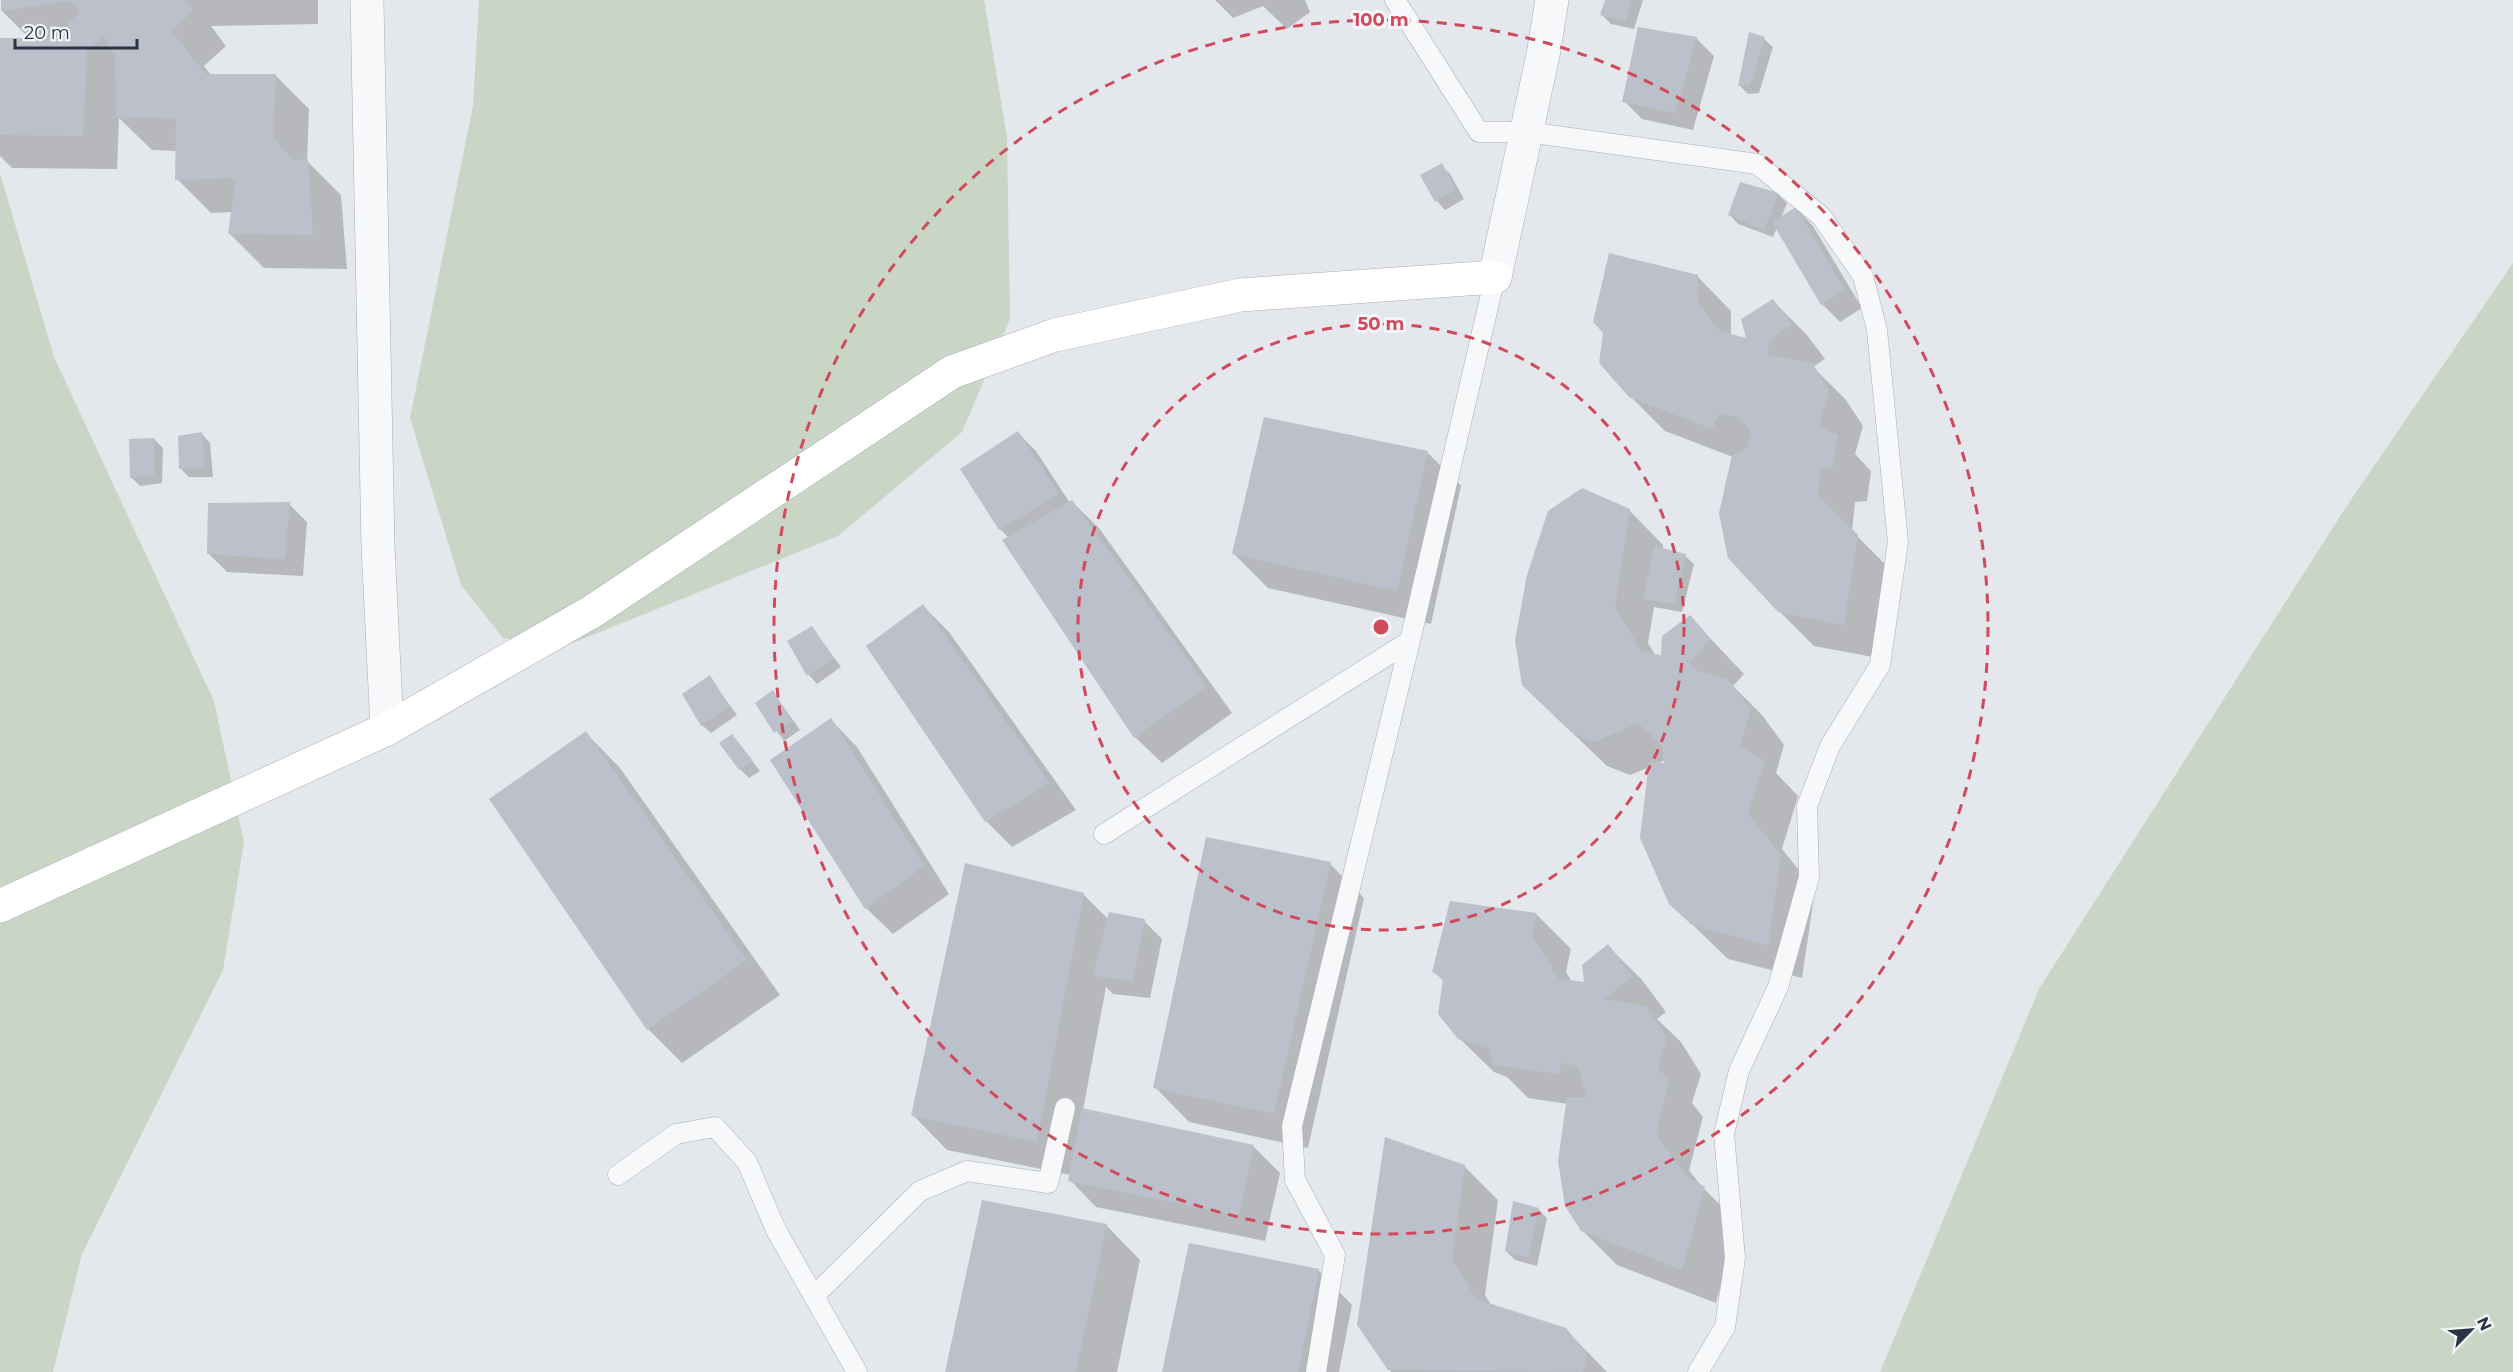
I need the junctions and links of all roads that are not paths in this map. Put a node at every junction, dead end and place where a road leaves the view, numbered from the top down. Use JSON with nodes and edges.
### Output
{"nodes":[{"id":1,"x":367,"y":0,"type":"edge"},
{"id":2,"x":1395,"y":0,"type":"edge"},
{"id":3,"x":1552,"y":0,"type":"edge"},
{"id":4,"x":1527,"y":132,"type":"junction"},
{"id":5,"x":1495,"y":277,"type":"junction"},
{"id":6,"x":1410,"y":641,"type":"junction"},
{"id":7,"x":387,"y":729,"type":"junction"},
{"id":8,"x":1104,"y":834,"type":"dead end"},
{"id":9,"x":0,"y":906,"type":"edge"},
{"id":10,"x":1065,"y":1108,"type":"dead end"},
{"id":11,"x":618,"y":1175,"type":"dead end"},
{"id":12,"x":814,"y":1296,"type":"junction"},
{"id":13,"x":857,"y":1372,"type":"edge"},
{"id":14,"x":1317,"y":1372,"type":"edge"},
{"id":15,"x":1698,"y":1372,"type":"edge"}],
"edges":[{"from":1,"to":7,"type":"street"},
{"from":2,"to":4,"type":"lane"},
{"from":3,"to":4,"type":"street"},
{"from":4,"to":5,"type":"street"},
{"from":4,"to":15,"type":"lane"},
{"from":5,"to":6,"type":"lane"},
{"from":5,"to":7,"type":"street"},
{"from":6,"to":8,"type":"lane"},
{"from":6,"to":14,"type":"lane"},
{"from":7,"to":9,"type":"street"},
{"from":10,"to":12,"type":"lane"},
{"from":11,"to":12,"type":"lane"},
{"from":12,"to":13,"type":"lane"}]}
